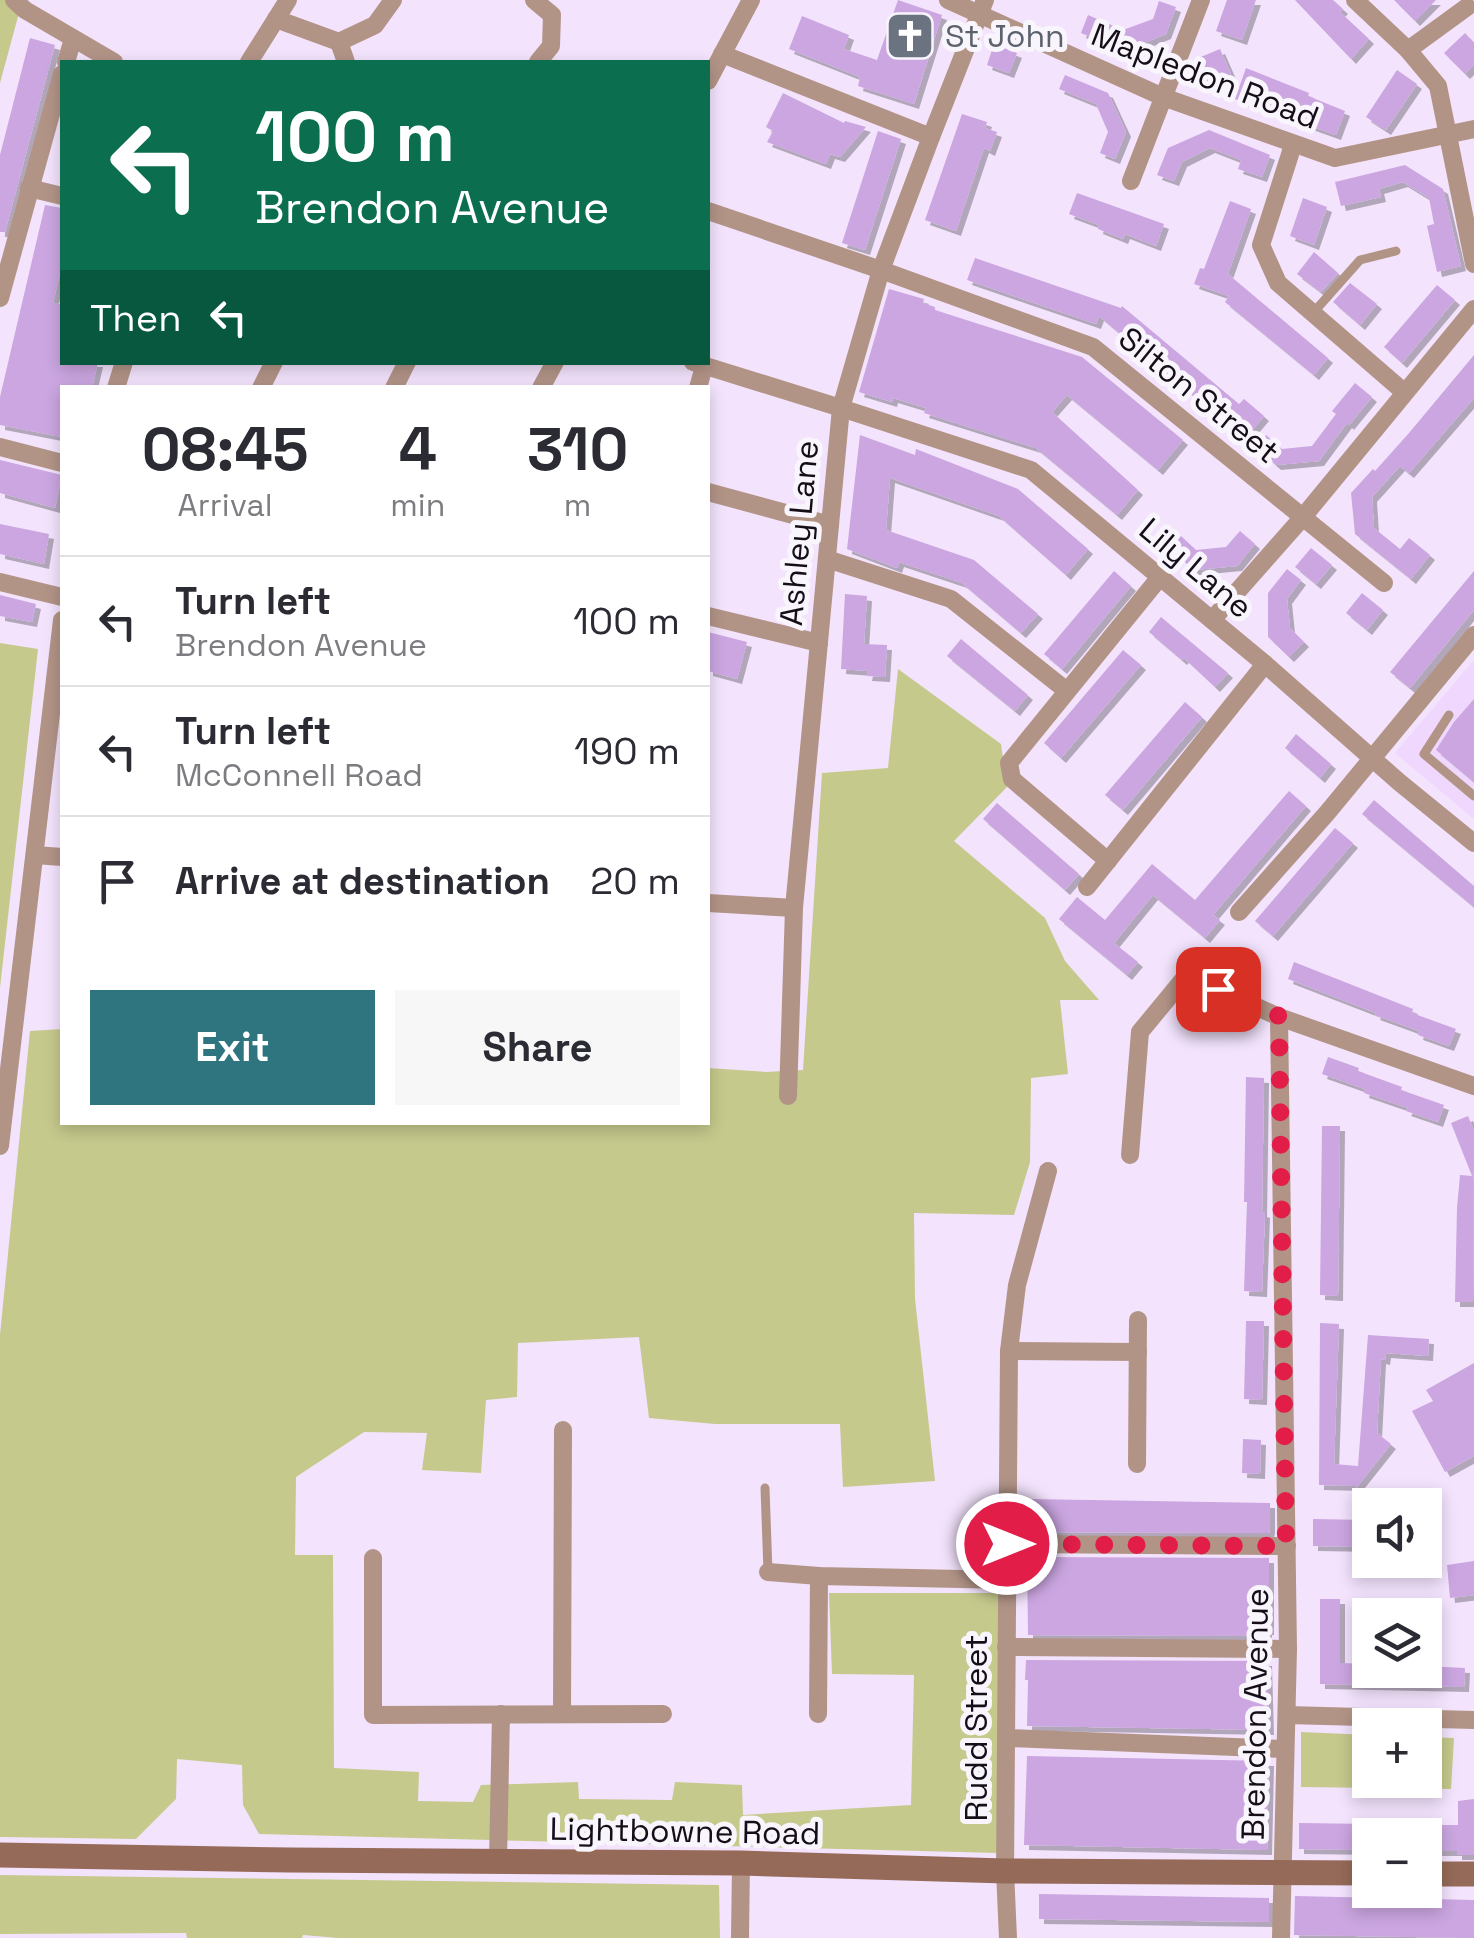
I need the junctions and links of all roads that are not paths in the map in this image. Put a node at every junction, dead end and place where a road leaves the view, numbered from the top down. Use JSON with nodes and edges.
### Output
{"nodes":[{"id":1,"x":14,"y":0,"type":"edge"},
{"id":2,"x":288,"y":0,"type":"edge"},
{"id":3,"x":393,"y":0,"type":"edge"},
{"id":4,"x":534,"y":0,"type":"edge"},
{"id":5,"x":751,"y":0,"type":"edge"},
{"id":6,"x":948,"y":0,"type":"edge"},
{"id":7,"x":1202,"y":0,"type":"edge"},
{"id":8,"x":1355,"y":0,"type":"edge"},
{"id":9,"x":1468,"y":6,"type":"dead end"},
{"id":10,"x":983,"y":8,"type":"edge"},
{"id":11,"x":276,"y":19,"type":"junction"},
{"id":12,"x":73,"y":39,"type":"junction"},
{"id":13,"x":338,"y":42,"type":"junction"},
{"id":14,"x":1408,"y":50,"type":"junction"},
{"id":15,"x":722,"y":54,"type":"junction"},
{"id":16,"x":67,"y":60,"type":"edge"},
{"id":17,"x":110,"y":60,"type":"edge"},
{"id":18,"x":249,"y":60,"type":"edge"},
{"id":19,"x":345,"y":60,"type":"edge"},
{"id":20,"x":540,"y":60,"type":"edge"},
{"id":21,"x":710,"y":77,"type":"edge"},
{"id":22,"x":60,"y":81,"type":"edge"},
{"id":23,"x":1163,"y":97,"type":"junction"},
{"id":24,"x":1474,"y":128,"type":"edge"},
{"id":25,"x":1448,"y":134,"type":"junction"},
{"id":26,"x":930,"y":137,"type":"junction"},
{"id":27,"x":1293,"y":144,"type":"junction"},
{"id":28,"x":1131,"y":181,"type":"dead end"},
{"id":29,"x":29,"y":188,"type":"junction"},
{"id":30,"x":60,"y":196,"type":"edge"},
{"id":31,"x":710,"y":213,"type":"edge"},
{"id":32,"x":1396,"y":251,"type":"dead end"},
{"id":33,"x":1473,"y":252,"type":"edge"},
{"id":34,"x":881,"y":270,"type":"junction"},
{"id":35,"x":0,"y":298,"type":"edge"},
{"id":36,"x":1474,"y":308,"type":"edge"},
{"id":37,"x":1313,"y":313,"type":"junction"},
{"id":38,"x":702,"y":365,"type":"edge"},
{"id":39,"x":1404,"y":392,"type":"junction"},
{"id":40,"x":841,"y":408,"type":"junction"},
{"id":41,"x":0,"y":447,"type":"edge"},
{"id":42,"x":60,"y":462,"type":"edge"},
{"id":43,"x":710,"y":493,"type":"edge"},
{"id":44,"x":1303,"y":517,"type":"junction"},
{"id":45,"x":830,"y":525,"type":"junction"},
{"id":46,"x":827,"y":559,"type":"junction"},
{"id":47,"x":1160,"y":577,"type":"junction"},
{"id":48,"x":0,"y":582,"type":"edge"},
{"id":49,"x":1384,"y":583,"type":"dead end"},
{"id":50,"x":60,"y":597,"type":"edge"},
{"id":51,"x":710,"y":616,"type":"edge"},
{"id":52,"x":1212,"y":620,"type":"junction"},
{"id":53,"x":1474,"y":635,"type":"edge"},
{"id":54,"x":60,"y":637,"type":"edge"},
{"id":55,"x":819,"y":643,"type":"junction"},
{"id":56,"x":1265,"y":664,"type":"junction"},
{"id":57,"x":1066,"y":691,"type":"junction"},
{"id":58,"x":1449,"y":716,"type":"dead end"},
{"id":59,"x":1372,"y":759,"type":"junction"},
{"id":60,"x":1474,"y":796,"type":"edge"},
{"id":61,"x":1474,"y":843,"type":"edge"},
{"id":62,"x":34,"y":854,"type":"junction"},
{"id":63,"x":60,"y":856,"type":"edge"},
{"id":64,"x":1108,"y":861,"type":"junction"},
{"id":65,"x":1087,"y":886,"type":"dead end"},
{"id":66,"x":710,"y":904,"type":"edge"},
{"id":67,"x":794,"y":908,"type":"junction"},
{"id":68,"x":1239,"y":912,"type":"dead end"},
{"id":69,"x":1279,"y":1016,"type":"junction"},
{"id":70,"x":1474,"y":1086,"type":"edge"},
{"id":71,"x":788,"y":1096,"type":"dead end"},
{"id":72,"x":0,"y":1146,"type":"edge"},
{"id":73,"x":1130,"y":1155,"type":"dead end"},
{"id":74,"x":1048,"y":1171,"type":"dead end"},
{"id":75,"x":1138,"y":1320,"type":"dead end"},
{"id":76,"x":1009,"y":1352,"type":"junction"},
{"id":77,"x":1138,"y":1352,"type":"junction"},
{"id":78,"x":563,"y":1430,"type":"dead end"},
{"id":79,"x":1137,"y":1464,"type":"dead end"},
{"id":80,"x":766,"y":1488,"type":"dead end"},
{"id":81,"x":1007,"y":1544,"type":"junction"},
{"id":82,"x":1286,"y":1546,"type":"junction"},
{"id":83,"x":372,"y":1558,"type":"dead end"},
{"id":84,"x":768,"y":1572,"type":"joint"},
{"id":85,"x":818,"y":1576,"type":"junction"},
{"id":86,"x":1007,"y":1580,"type":"junction"},
{"id":87,"x":1006,"y":1647,"type":"junction"},
{"id":88,"x":1288,"y":1648,"type":"junction"},
{"id":89,"x":501,"y":1714,"type":"junction"},
{"id":90,"x":562,"y":1714,"type":"junction"},
{"id":91,"x":662,"y":1714,"type":"dead end"},
{"id":92,"x":818,"y":1714,"type":"dead end"},
{"id":93,"x":1287,"y":1715,"type":"junction"},
{"id":94,"x":1474,"y":1720,"type":"edge"},
{"id":95,"x":1006,"y":1738,"type":"junction"},
{"id":96,"x":1284,"y":1748,"type":"junction"},
{"id":97,"x":0,"y":1855,"type":"edge"},
{"id":98,"x":498,"y":1861,"type":"junction"},
{"id":99,"x":741,"y":1863,"type":"junction"},
{"id":100,"x":1005,"y":1870,"type":"junction"},
{"id":101,"x":1283,"y":1873,"type":"junction"},
{"id":102,"x":1352,"y":1874,"type":"edge"},
{"id":103,"x":1442,"y":1874,"type":"edge"},
{"id":104,"x":1474,"y":1874,"type":"edge"},
{"id":105,"x":740,"y":1938,"type":"edge"},
{"id":106,"x":1008,"y":1938,"type":"edge"},
{"id":107,"x":1281,"y":1938,"type":"edge"}],
"edges":[{"from":1,"to":12,"type":"street"},
{"from":2,"to":11,"type":"street"},
{"from":3,"to":13,"type":"street"},
{"from":4,"to":20,"type":"street"},
{"from":5,"to":15,"type":"street"},
{"from":6,"to":10,"type":"street","name":"Mapledon Road"},
{"from":7,"to":23,"type":"street"},
{"from":8,"to":14,"type":"street"},
{"from":9,"to":14,"type":"street"},
{"from":10,"to":23,"type":"street","name":"Mapledon Road"},
{"from":10,"to":26,"type":"street","name":"Ashley Lane"},
{"from":11,"to":13,"type":"street"},
{"from":11,"to":18,"type":"street"},
{"from":12,"to":16,"type":"street"},
{"from":12,"to":17,"type":"street"},
{"from":13,"to":19,"type":"street"},
{"from":14,"to":25,"type":"street"},
{"from":15,"to":21,"type":"street"},
{"from":15,"to":26,"type":"street"},
{"from":22,"to":29,"type":"street"},
{"from":23,"to":27,"type":"street","name":"Mapledon Road"},
{"from":23,"to":28,"type":"street"},
{"from":24,"to":25,"type":"street","name":"Mapledon Road"},
{"from":25,"to":27,"type":"street","name":"Mapledon Road"},
{"from":25,"to":33,"type":"street"},
{"from":26,"to":34,"type":"street","name":"Ashley Lane"},
{"from":27,"to":37,"type":"street"},
{"from":29,"to":30,"type":"street"},
{"from":29,"to":35,"type":"street"},
{"from":31,"to":34,"type":"street","name":"Silton Street"},
{"from":32,"to":37,"type":"lane"},
{"from":34,"to":40,"type":"street","name":"Ashley Lane"},
{"from":34,"to":44,"type":"street","name":"Silton Street"},
{"from":36,"to":39,"type":"street"},
{"from":37,"to":39,"type":"street"},
{"from":38,"to":40,"type":"street","name":"Lily Lane"},
{"from":39,"to":44,"type":"street"},
{"from":40,"to":45,"type":"street","name":"Ashley Lane"},
{"from":40,"to":47,"type":"street","name":"Lily Lane"},
{"from":41,"to":42,"type":"street"},
{"from":43,"to":45,"type":"street"},
{"from":44,"to":49,"type":"street","name":"Silton Street"},
{"from":44,"to":52,"type":"street"},
{"from":45,"to":46,"type":"street","name":"Ashley Lane"},
{"from":46,"to":55,"type":"street","name":"Ashley Lane"},
{"from":46,"to":57,"type":"street"},
{"from":47,"to":52,"type":"street","name":"Lily Lane"},
{"from":47,"to":57,"type":"street"},
{"from":48,"to":50,"type":"street"},
{"from":51,"to":55,"type":"street"},
{"from":52,"to":56,"type":"street","name":"Lily Lane"},
{"from":53,"to":59,"type":"street"},
{"from":54,"to":62,"type":"street"},
{"from":55,"to":67,"type":"street","name":"Ashley Lane"},
{"from":56,"to":59,"type":"street","name":"Lily Lane"},
{"from":56,"to":64,"type":"street"},
{"from":57,"to":64,"type":"street"},
{"from":58,"to":60,"type":"lane"},
{"from":59,"to":61,"type":"street","name":"Lily Lane"},
{"from":59,"to":68,"type":"street"},
{"from":62,"to":63,"type":"street"},
{"from":62,"to":72,"type":"street"},
{"from":64,"to":65,"type":"street"},
{"from":66,"to":67,"type":"street"},
{"from":67,"to":71,"type":"street","name":"Ashley Lane"},
{"from":69,"to":70,"type":"street"},
{"from":69,"to":73,"type":"street"},
{"from":69,"to":82,"type":"street","name":"Brendon Avenue"},
{"from":74,"to":76,"type":"street","name":"Rudd Street"},
{"from":75,"to":77,"type":"street"},
{"from":76,"to":77,"type":"street"},
{"from":76,"to":81,"type":"street","name":"Rudd Street"},
{"from":77,"to":79,"type":"street"},
{"from":78,"to":90,"type":"street"},
{"from":80,"to":84,"type":"lane"},
{"from":81,"to":82,"type":"street"},
{"from":81,"to":86,"type":"street","name":"Rudd Street"},
{"from":82,"to":88,"type":"street","name":"Brendon Avenue"},
{"from":83,"to":89,"type":"street"},
{"from":84,"to":85,"type":"street"},
{"from":85,"to":86,"type":"street"},
{"from":85,"to":92,"type":"street"},
{"from":86,"to":87,"type":"street","name":"Rudd Street"},
{"from":87,"to":88,"type":"street"},
{"from":87,"to":95,"type":"street","name":"Rudd Street"},
{"from":88,"to":93,"type":"street","name":"Brendon Avenue"},
{"from":89,"to":90,"type":"street"},
{"from":89,"to":98,"type":"street"},
{"from":90,"to":91,"type":"street"},
{"from":93,"to":94,"type":"street"},
{"from":93,"to":96,"type":"street","name":"Brendon Avenue"},
{"from":95,"to":96,"type":"street"},
{"from":95,"to":100,"type":"street","name":"Rudd Street"},
{"from":96,"to":101,"type":"street","name":"Brendon Avenue"},
{"from":97,"to":98,"type":"main road","name":"Lightbowne Road"},
{"from":98,"to":99,"type":"main road","name":"Lightbowne Road"},
{"from":99,"to":100,"type":"main road","name":"Lightbowne Road"},
{"from":99,"to":105,"type":"street"},
{"from":100,"to":101,"type":"main road","name":"Lightbowne Road"},
{"from":100,"to":106,"type":"street","name":"Rudd Street"},
{"from":101,"to":102,"type":"main road","name":"Lightbowne Road"},
{"from":101,"to":107,"type":"street","name":"Brendon Avenue"},
{"from":103,"to":104,"type":"main road"}]}
